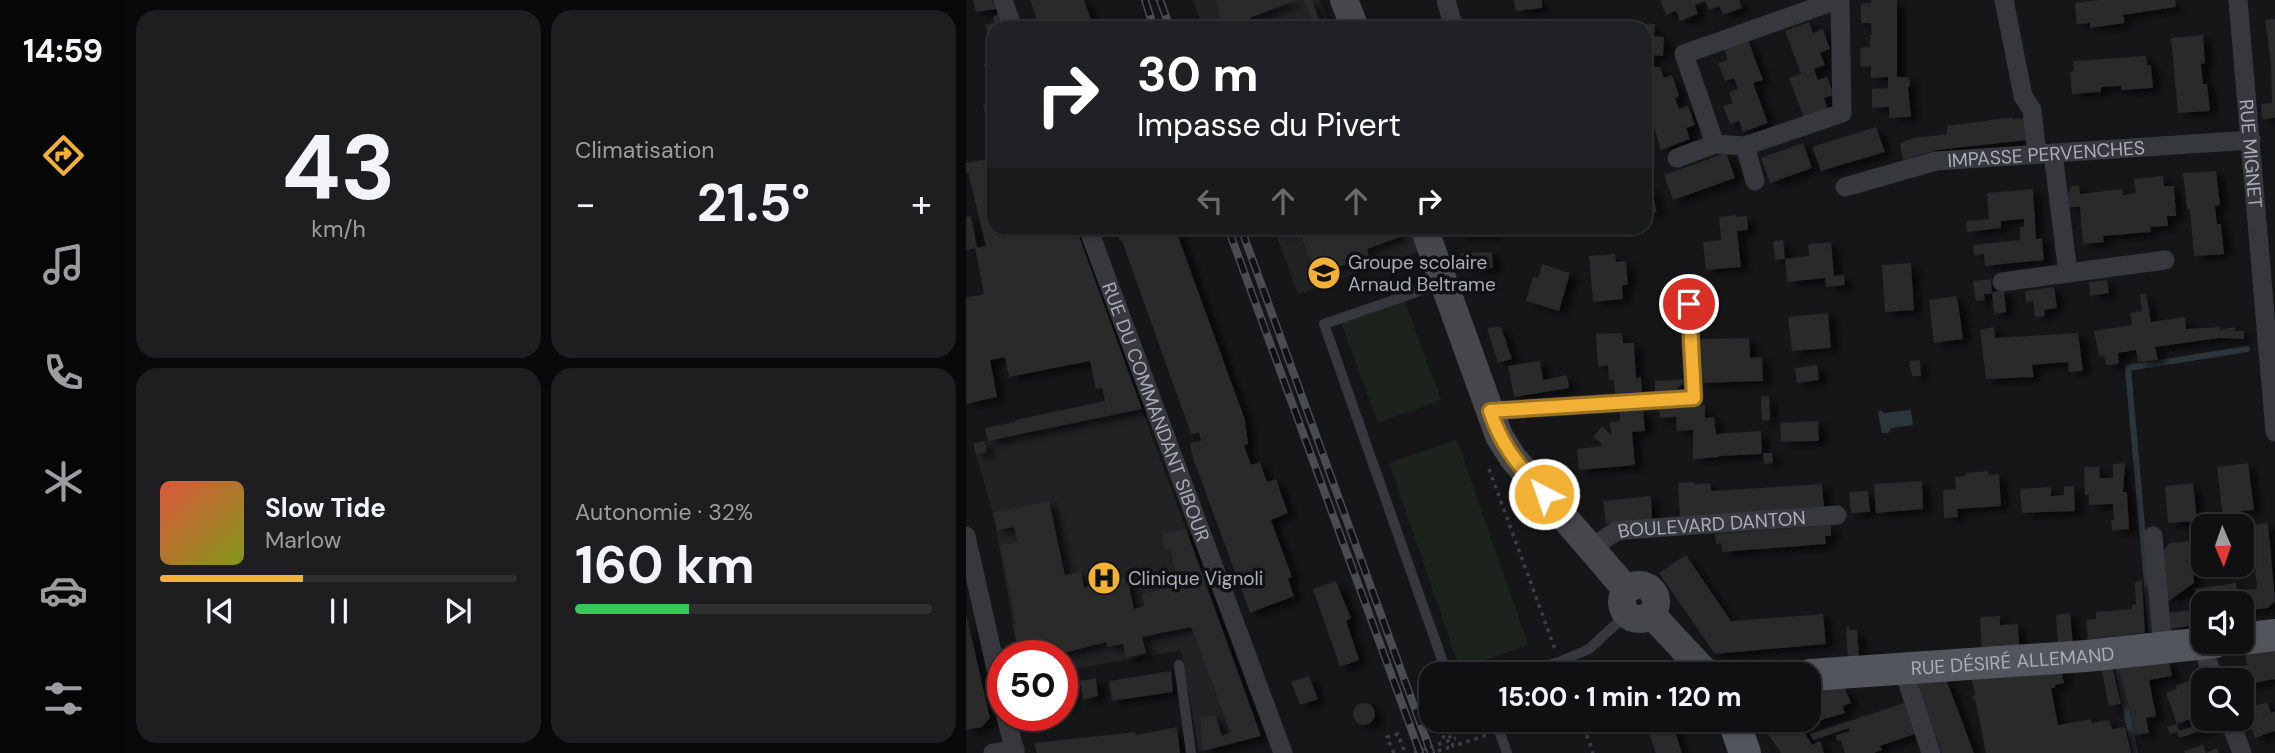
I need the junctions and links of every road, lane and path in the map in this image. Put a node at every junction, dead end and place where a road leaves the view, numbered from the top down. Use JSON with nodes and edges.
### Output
{"nodes":[{"id":1,"x":1003,"y":0,"type":"edge"},
{"id":2,"x":1344,"y":0,"type":"edge"},
{"id":3,"x":1446,"y":0,"type":"edge"},
{"id":4,"x":1838,"y":0,"type":"edge"},
{"id":5,"x":2004,"y":0,"type":"edge"},
{"id":6,"x":2238,"y":0,"type":"edge"},
{"id":7,"x":1010,"y":21,"type":"edge"},
{"id":8,"x":1352,"y":21,"type":"edge"},
{"id":9,"x":1452,"y":21,"type":"edge"},
{"id":10,"x":2251,"y":140,"type":"junction"},
{"id":11,"x":1715,"y":144,"type":"junction"},
{"id":12,"x":1745,"y":146,"type":"junction"},
{"id":13,"x":2045,"y":154,"type":"junction"},
{"id":14,"x":1677,"y":158,"type":"dead end"},
{"id":15,"x":1755,"y":181,"type":"dead end"},
{"id":16,"x":1844,"y":187,"type":"dead end"},
{"id":17,"x":1091,"y":235,"type":"edge"},
{"id":18,"x":1426,"y":235,"type":"edge"},
{"id":19,"x":2165,"y":260,"type":"dead end"},
{"id":20,"x":2068,"y":273,"type":"junction"},
{"id":21,"x":1443,"y":282,"type":"junction"},
{"id":22,"x":2001,"y":282,"type":"dead end"},
{"id":23,"x":1689,"y":304,"type":"dead end"},
{"id":24,"x":2273,"y":390,"type":"edge"},
{"id":25,"x":1490,"y":411,"type":"junction"},
{"id":26,"x":2275,"y":432,"type":"edge"},
{"id":27,"x":1837,"y":515,"type":"dead end"},
{"id":28,"x":966,"y":536,"type":"edge"},
{"id":29,"x":2153,"y":536,"type":"dead end"},
{"id":30,"x":1591,"y":548,"type":"junction"},
{"id":31,"x":972,"y":596,"type":"edge"},
{"id":32,"x":1635,"y":606,"type":"junction"},
{"id":33,"x":2275,"y":635,"type":"edge"},
{"id":34,"x":2254,"y":638,"type":"edge"},
{"id":35,"x":2191,"y":645,"type":"edge"},
{"id":36,"x":987,"y":646,"type":"edge"},
{"id":37,"x":2163,"y":648,"type":"junction"},
{"id":38,"x":1443,"y":662,"type":"edge"},
{"id":39,"x":1559,"y":662,"type":"edge"},
{"id":40,"x":1694,"y":662,"type":"edge"},
{"id":41,"x":1179,"y":665,"type":"dead end"},
{"id":42,"x":1903,"y":669,"type":"junction"},
{"id":43,"x":1821,"y":674,"type":"edge"},
{"id":44,"x":1010,"y":731,"type":"edge"},
{"id":45,"x":2234,"y":731,"type":"edge"},
{"id":46,"x":1442,"y":732,"type":"edge"},
{"id":47,"x":1450,"y":732,"type":"edge"},
{"id":48,"x":1496,"y":732,"type":"edge"},
{"id":49,"x":1499,"y":732,"type":"edge"},
{"id":50,"x":1586,"y":732,"type":"edge"},
{"id":51,"x":1738,"y":732,"type":"edge"},
{"id":52,"x":1453,"y":737,"type":"junction"},
{"id":53,"x":1445,"y":742,"type":"junction"},
{"id":54,"x":1456,"y":745,"type":"junction"},
{"id":55,"x":1015,"y":751,"type":"edge"},
{"id":56,"x":1438,"y":751,"type":"dead end"},
{"id":57,"x":993,"y":753,"type":"edge"},
{"id":58,"x":1191,"y":753,"type":"edge"},
{"id":59,"x":1283,"y":753,"type":"edge"},
{"id":60,"x":1394,"y":753,"type":"edge"},
{"id":61,"x":1405,"y":753,"type":"edge"},
{"id":62,"x":1414,"y":753,"type":"edge"},
{"id":63,"x":1507,"y":753,"type":"edge"},
{"id":64,"x":1593,"y":753,"type":"edge"},
{"id":65,"x":1745,"y":753,"type":"edge"},
{"id":66,"x":1931,"y":753,"type":"edge"},
{"id":67,"x":2242,"y":753,"type":"edge"}],
"edges":[{"from":1,"to":7,"type":"street"},
{"from":2,"to":8,"type":"main road"},
{"from":3,"to":9,"type":"street"},
{"from":4,"to":11,"type":"street"},
{"from":4,"to":12,"type":"street"},
{"from":5,"to":13,"type":"street"},
{"from":6,"to":10,"type":"street","name":"RUE MIGNET"},
{"from":10,"to":13,"type":"street","name":"IMPASSE PERVENCHES"},
{"from":10,"to":24,"type":"street","name":"RUE MIGNET"},
{"from":11,"to":12,"type":"street"},
{"from":11,"to":14,"type":"street"},
{"from":12,"to":15,"type":"street"},
{"from":13,"to":16,"type":"street","name":"IMPASSE PERVENCHES"},
{"from":13,"to":20,"type":"street"},
{"from":17,"to":59,"type":"street","name":"RUE DU COMMANDANT SIBOUR"},
{"from":18,"to":21,"type":"main road","name":"BOULEVARD DANTON"},
{"from":19,"to":20,"type":"street"},
{"from":20,"to":22,"type":"street"},
{"from":21,"to":25,"type":"main road","name":"BOULEVARD DANTON"},
{"from":21,"to":38,"type":"lane"},
{"from":23,"to":25,"type":"street"},
{"from":24,"to":26,"type":"street","name":"RUE MIGNET"},
{"from":25,"to":30,"type":"main road","name":"BOULEVARD DANTON"},
{"from":27,"to":30,"type":"street","name":"BOULEVARD DANTON"},
{"from":28,"to":31,"type":"street"},
{"from":29,"to":37,"type":"street"},
{"from":30,"to":32,"type":"main road","name":"BOULEVARD DANTON"},
{"from":31,"to":36,"type":"street"},
{"from":32,"to":39,"type":"lane"},
{"from":32,"to":40,"type":"main road","name":"BOULEVARD DANTON"},
{"from":33,"to":34,"type":"main road"},
{"from":35,"to":37,"type":"main road","name":"RUE DÉSIRÉ ALLEMAND"},
{"from":37,"to":42,"type":"main road","name":"RUE DÉSIRÉ ALLEMAND"},
{"from":41,"to":58,"type":"lane"},
{"from":42,"to":43,"type":"main road","name":"RUE DÉSIRÉ ALLEMAND"},
{"from":42,"to":66,"type":"street"},
{"from":44,"to":55,"type":"street"},
{"from":45,"to":67,"type":"street"},
{"from":46,"to":53,"type":"path"},
{"from":47,"to":52,"type":"path"},
{"from":48,"to":54,"type":"path"},
{"from":49,"to":63,"type":"lane"},
{"from":50,"to":64,"type":"path"},
{"from":51,"to":65,"type":"main road"},
{"from":52,"to":53,"type":"path","bridge":true},
{"from":52,"to":54,"type":"path"},
{"from":53,"to":62,"type":"path","bridge":true},
{"from":54,"to":56,"type":"path"},
{"from":55,"to":57,"type":"street"},
{"from":60,"to":61,"type":"path"}]}
